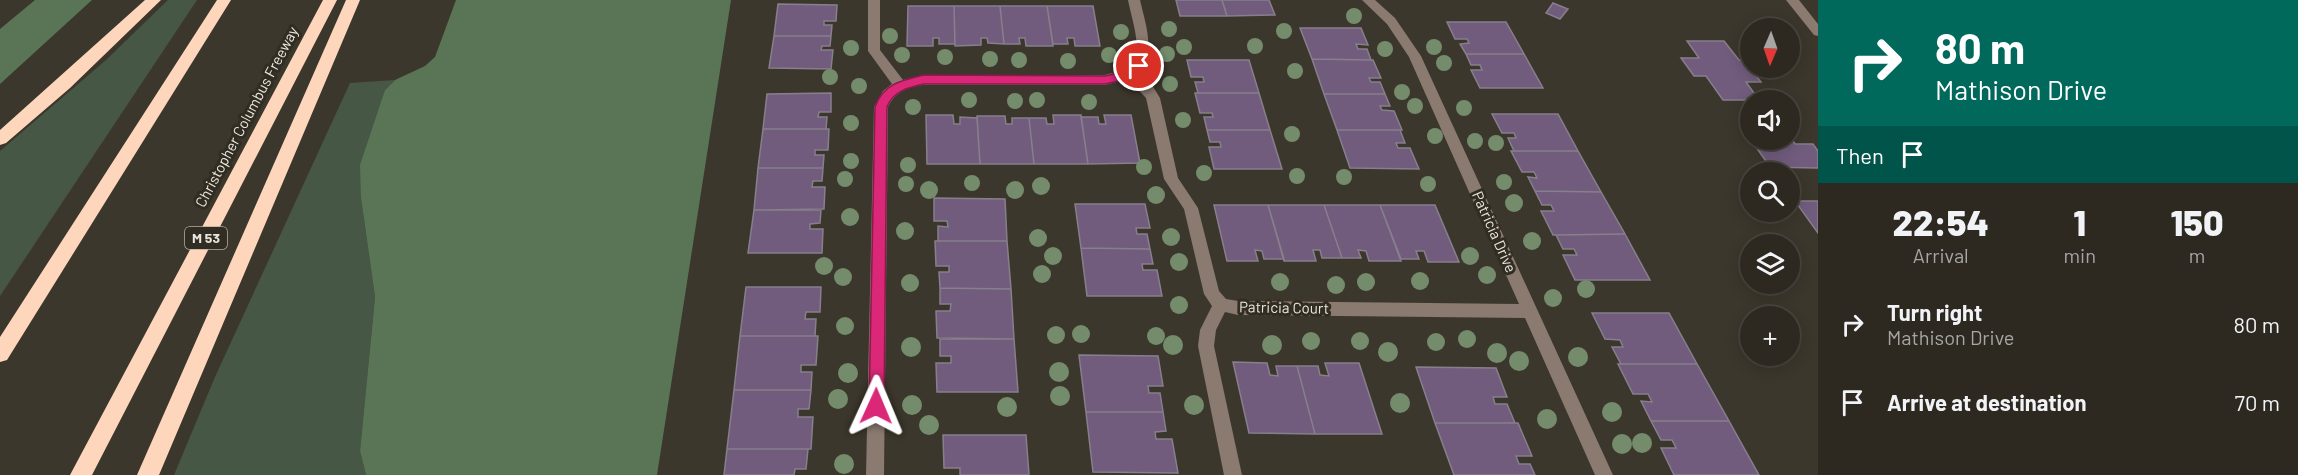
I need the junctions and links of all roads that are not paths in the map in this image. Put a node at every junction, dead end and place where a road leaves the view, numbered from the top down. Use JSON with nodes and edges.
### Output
{"nodes":[{"id":1,"x":154,"y":0,"type":"edge"},
{"id":2,"x":224,"y":0,"type":"edge"},
{"id":3,"x":330,"y":0,"type":"edge"},
{"id":4,"x":353,"y":0,"type":"edge"},
{"id":5,"x":874,"y":0,"type":"edge"},
{"id":6,"x":1134,"y":0,"type":"edge"},
{"id":7,"x":1368,"y":0,"type":"edge"},
{"id":8,"x":1792,"y":0,"type":"edge"},
{"id":9,"x":1818,"y":32,"type":"edge"},
{"id":10,"x":1131,"y":74,"type":"junction"},
{"id":11,"x":900,"y":85,"type":"junction"},
{"id":12,"x":0,"y":139,"type":"edge"},
{"id":13,"x":1221,"y":305,"type":"junction"},
{"id":14,"x":1529,"y":311,"type":"junction"},
{"id":15,"x":0,"y":354,"type":"edge"},
{"id":16,"x":81,"y":475,"type":"edge"},
{"id":17,"x":148,"y":475,"type":"edge"},
{"id":18,"x":875,"y":475,"type":"edge"},
{"id":19,"x":1233,"y":475,"type":"edge"},
{"id":20,"x":1604,"y":475,"type":"edge"}],
"edges":[{"from":1,"to":12,"type":"highway"},
{"from":2,"to":15,"type":"highway"},
{"from":3,"to":16,"type":"highway","name":"Christopher Columbus Freeway","number":"M 53"},
{"from":4,"to":17,"type":"highway"},
{"from":5,"to":11,"type":"street"},
{"from":6,"to":10,"type":"street"},
{"from":7,"to":14,"type":"street","name":"Patricia Drive"},
{"from":8,"to":9,"type":"street"},
{"from":10,"to":11,"type":"street"},
{"from":10,"to":13,"type":"street","name":"Patricia Court"},
{"from":11,"to":18,"type":"street"},
{"from":13,"to":14,"type":"street","name":"Patricia Court"},
{"from":13,"to":19,"type":"street"},
{"from":14,"to":20,"type":"street","name":"Patricia Drive"}]}
